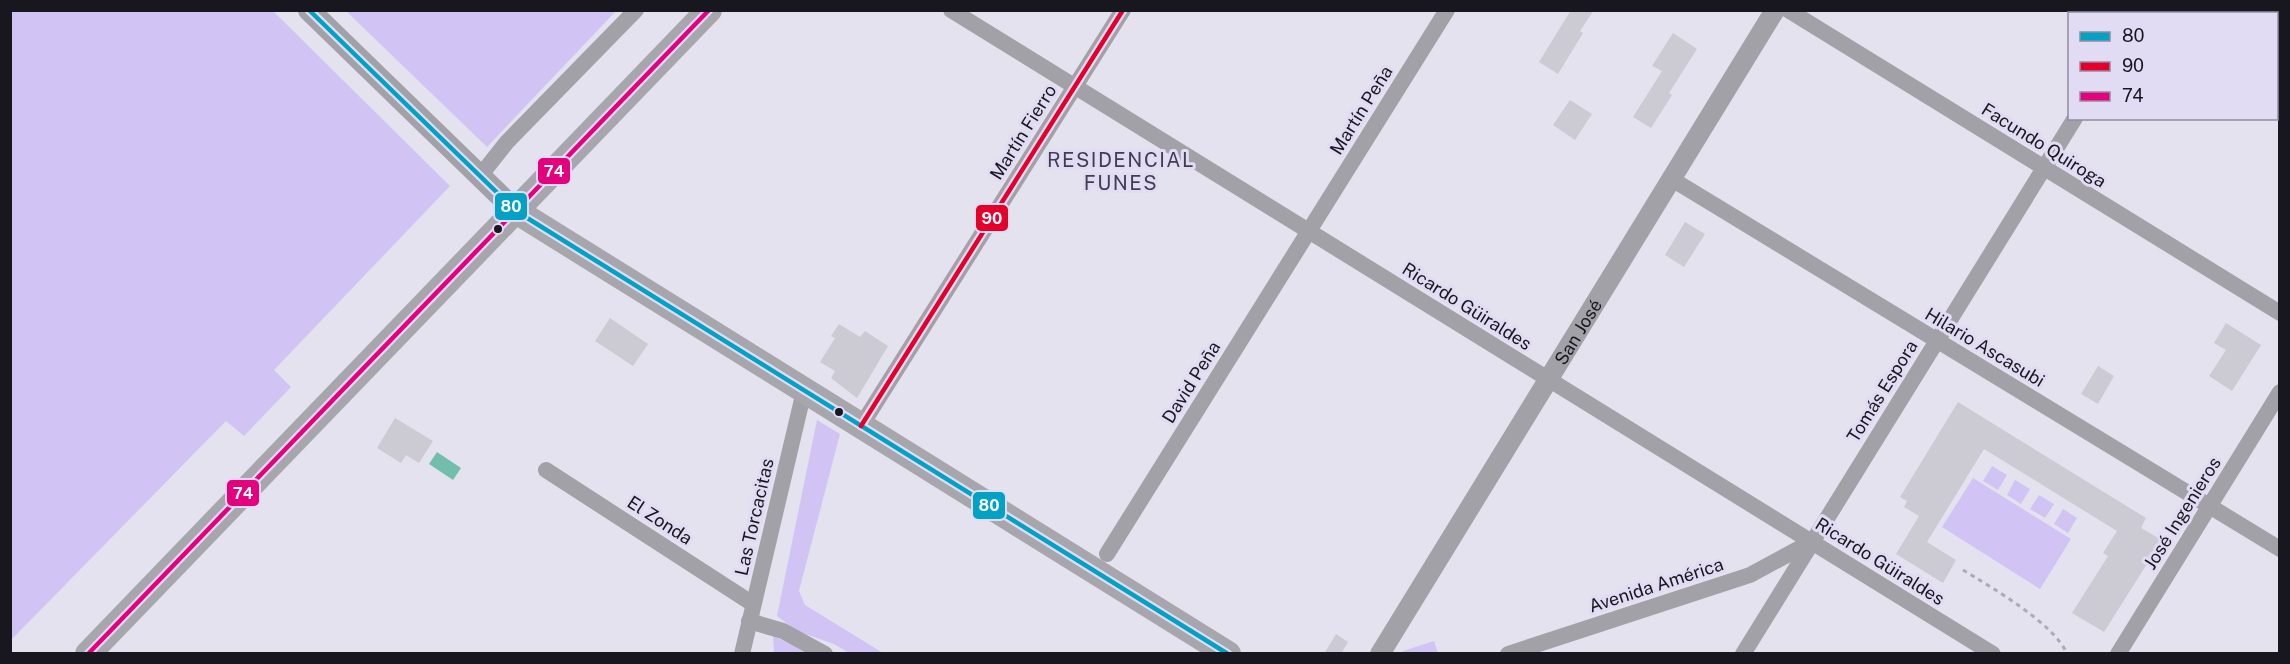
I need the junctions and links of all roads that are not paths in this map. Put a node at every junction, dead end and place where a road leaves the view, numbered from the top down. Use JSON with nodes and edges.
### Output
{"nodes":[{"id":1,"x":309,"y":10,"type":"edge"},
{"id":2,"x":636,"y":10,"type":"edge"},
{"id":3,"x":709,"y":10,"type":"edge"},
{"id":4,"x":951,"y":10,"type":"edge"},
{"id":5,"x":1123,"y":10,"type":"edge"},
{"id":6,"x":1447,"y":10,"type":"edge"},
{"id":7,"x":1775,"y":10,"type":"edge"},
{"id":8,"x":1788,"y":10,"type":"edge"},
{"id":9,"x":1074,"y":87,"type":"junction"},
{"id":10,"x":2074,"y":120,"type":"edge"},
{"id":11,"x":2044,"y":168,"type":"junction"},
{"id":12,"x":480,"y":176,"type":"junction"},
{"id":13,"x":1670,"y":178,"type":"junction"},
{"id":14,"x":516,"y":211,"type":"junction"},
{"id":15,"x":1308,"y":231,"type":"junction"},
{"id":16,"x":2280,"y":313,"type":"edge"},
{"id":17,"x":1937,"y":341,"type":"junction"},
{"id":18,"x":1548,"y":379,"type":"junction"},
{"id":19,"x":804,"y":391,"type":"junction"},
{"id":20,"x":2280,"y":392,"type":"edge"},
{"id":21,"x":861,"y":426,"type":"junction"},
{"id":22,"x":546,"y":470,"type":"dead end"},
{"id":23,"x":2209,"y":506,"type":"junction"},
{"id":24,"x":1812,"y":542,"type":"junction"},
{"id":25,"x":2280,"y":549,"type":"edge"},
{"id":26,"x":1107,"y":554,"type":"dead end"},
{"id":27,"x":753,"y":604,"type":"junction"},
{"id":28,"x":749,"y":621,"type":"junction"},
{"id":29,"x":88,"y":654,"type":"edge"},
{"id":30,"x":742,"y":654,"type":"edge"},
{"id":31,"x":825,"y":654,"type":"edge"},
{"id":32,"x":1228,"y":654,"type":"edge"},
{"id":33,"x":1380,"y":654,"type":"edge"},
{"id":34,"x":1508,"y":654,"type":"edge"},
{"id":35,"x":1743,"y":654,"type":"edge"},
{"id":36,"x":1992,"y":654,"type":"edge"},
{"id":37,"x":2118,"y":654,"type":"edge"}],
"edges":[{"from":1,"to":12,"type":"main road"},
{"from":2,"to":12,"type":"street"},
{"from":3,"to":14,"type":"main road"},
{"from":4,"to":9,"type":"street","name":"Ricardo Güiraldes"},
{"from":5,"to":9,"type":"street","name":"Martín Fierro"},
{"from":6,"to":15,"type":"street","name":"Martín Peña"},
{"from":7,"to":13,"type":"street","name":"San José"},
{"from":8,"to":11,"type":"street","name":"Facundo Quiroga"},
{"from":9,"to":15,"type":"street","name":"Ricardo Güiraldes"},
{"from":9,"to":21,"type":"street","name":"Martín Fierro"},
{"from":10,"to":11,"type":"street","name":"Tomás Espora"},
{"from":11,"to":16,"type":"street","name":"Facundo Quiroga"},
{"from":11,"to":17,"type":"street","name":"Tomás Espora"},
{"from":12,"to":14,"type":"main road"},
{"from":13,"to":17,"type":"street","name":"Hilario Ascasubi"},
{"from":13,"to":18,"type":"street","name":"San José"},
{"from":14,"to":19,"type":"main road"},
{"from":14,"to":29,"type":"main road"},
{"from":15,"to":18,"type":"street","name":"Ricardo Güiraldes"},
{"from":15,"to":26,"type":"street","name":"David Peña"},
{"from":17,"to":23,"type":"street","name":"Hilario Ascasubi"},
{"from":17,"to":24,"type":"street","name":"Tomás Espora"},
{"from":18,"to":24,"type":"street","name":"Ricardo Güiraldes"},
{"from":18,"to":33,"type":"street","name":"San José"},
{"from":19,"to":21,"type":"main road"},
{"from":19,"to":27,"type":"street","name":"Las Torcacitas"},
{"from":20,"to":23,"type":"street","name":"José Ingenieros"},
{"from":21,"to":32,"type":"main road"},
{"from":22,"to":27,"type":"street","name":"El Zonda"},
{"from":23,"to":25,"type":"street","name":"Hilario Ascasubi"},
{"from":23,"to":37,"type":"street","name":"José Ingenieros"},
{"from":24,"to":34,"type":"street","name":"Avenida América"},
{"from":24,"to":35,"type":"street","name":"Tomás Espora"},
{"from":24,"to":36,"type":"street","name":"Ricardo Güiraldes"},
{"from":27,"to":28,"type":"street","name":"Las Torcacitas"},
{"from":28,"to":30,"type":"street","name":"Las Torcacitas"},
{"from":28,"to":31,"type":"street"}]}
